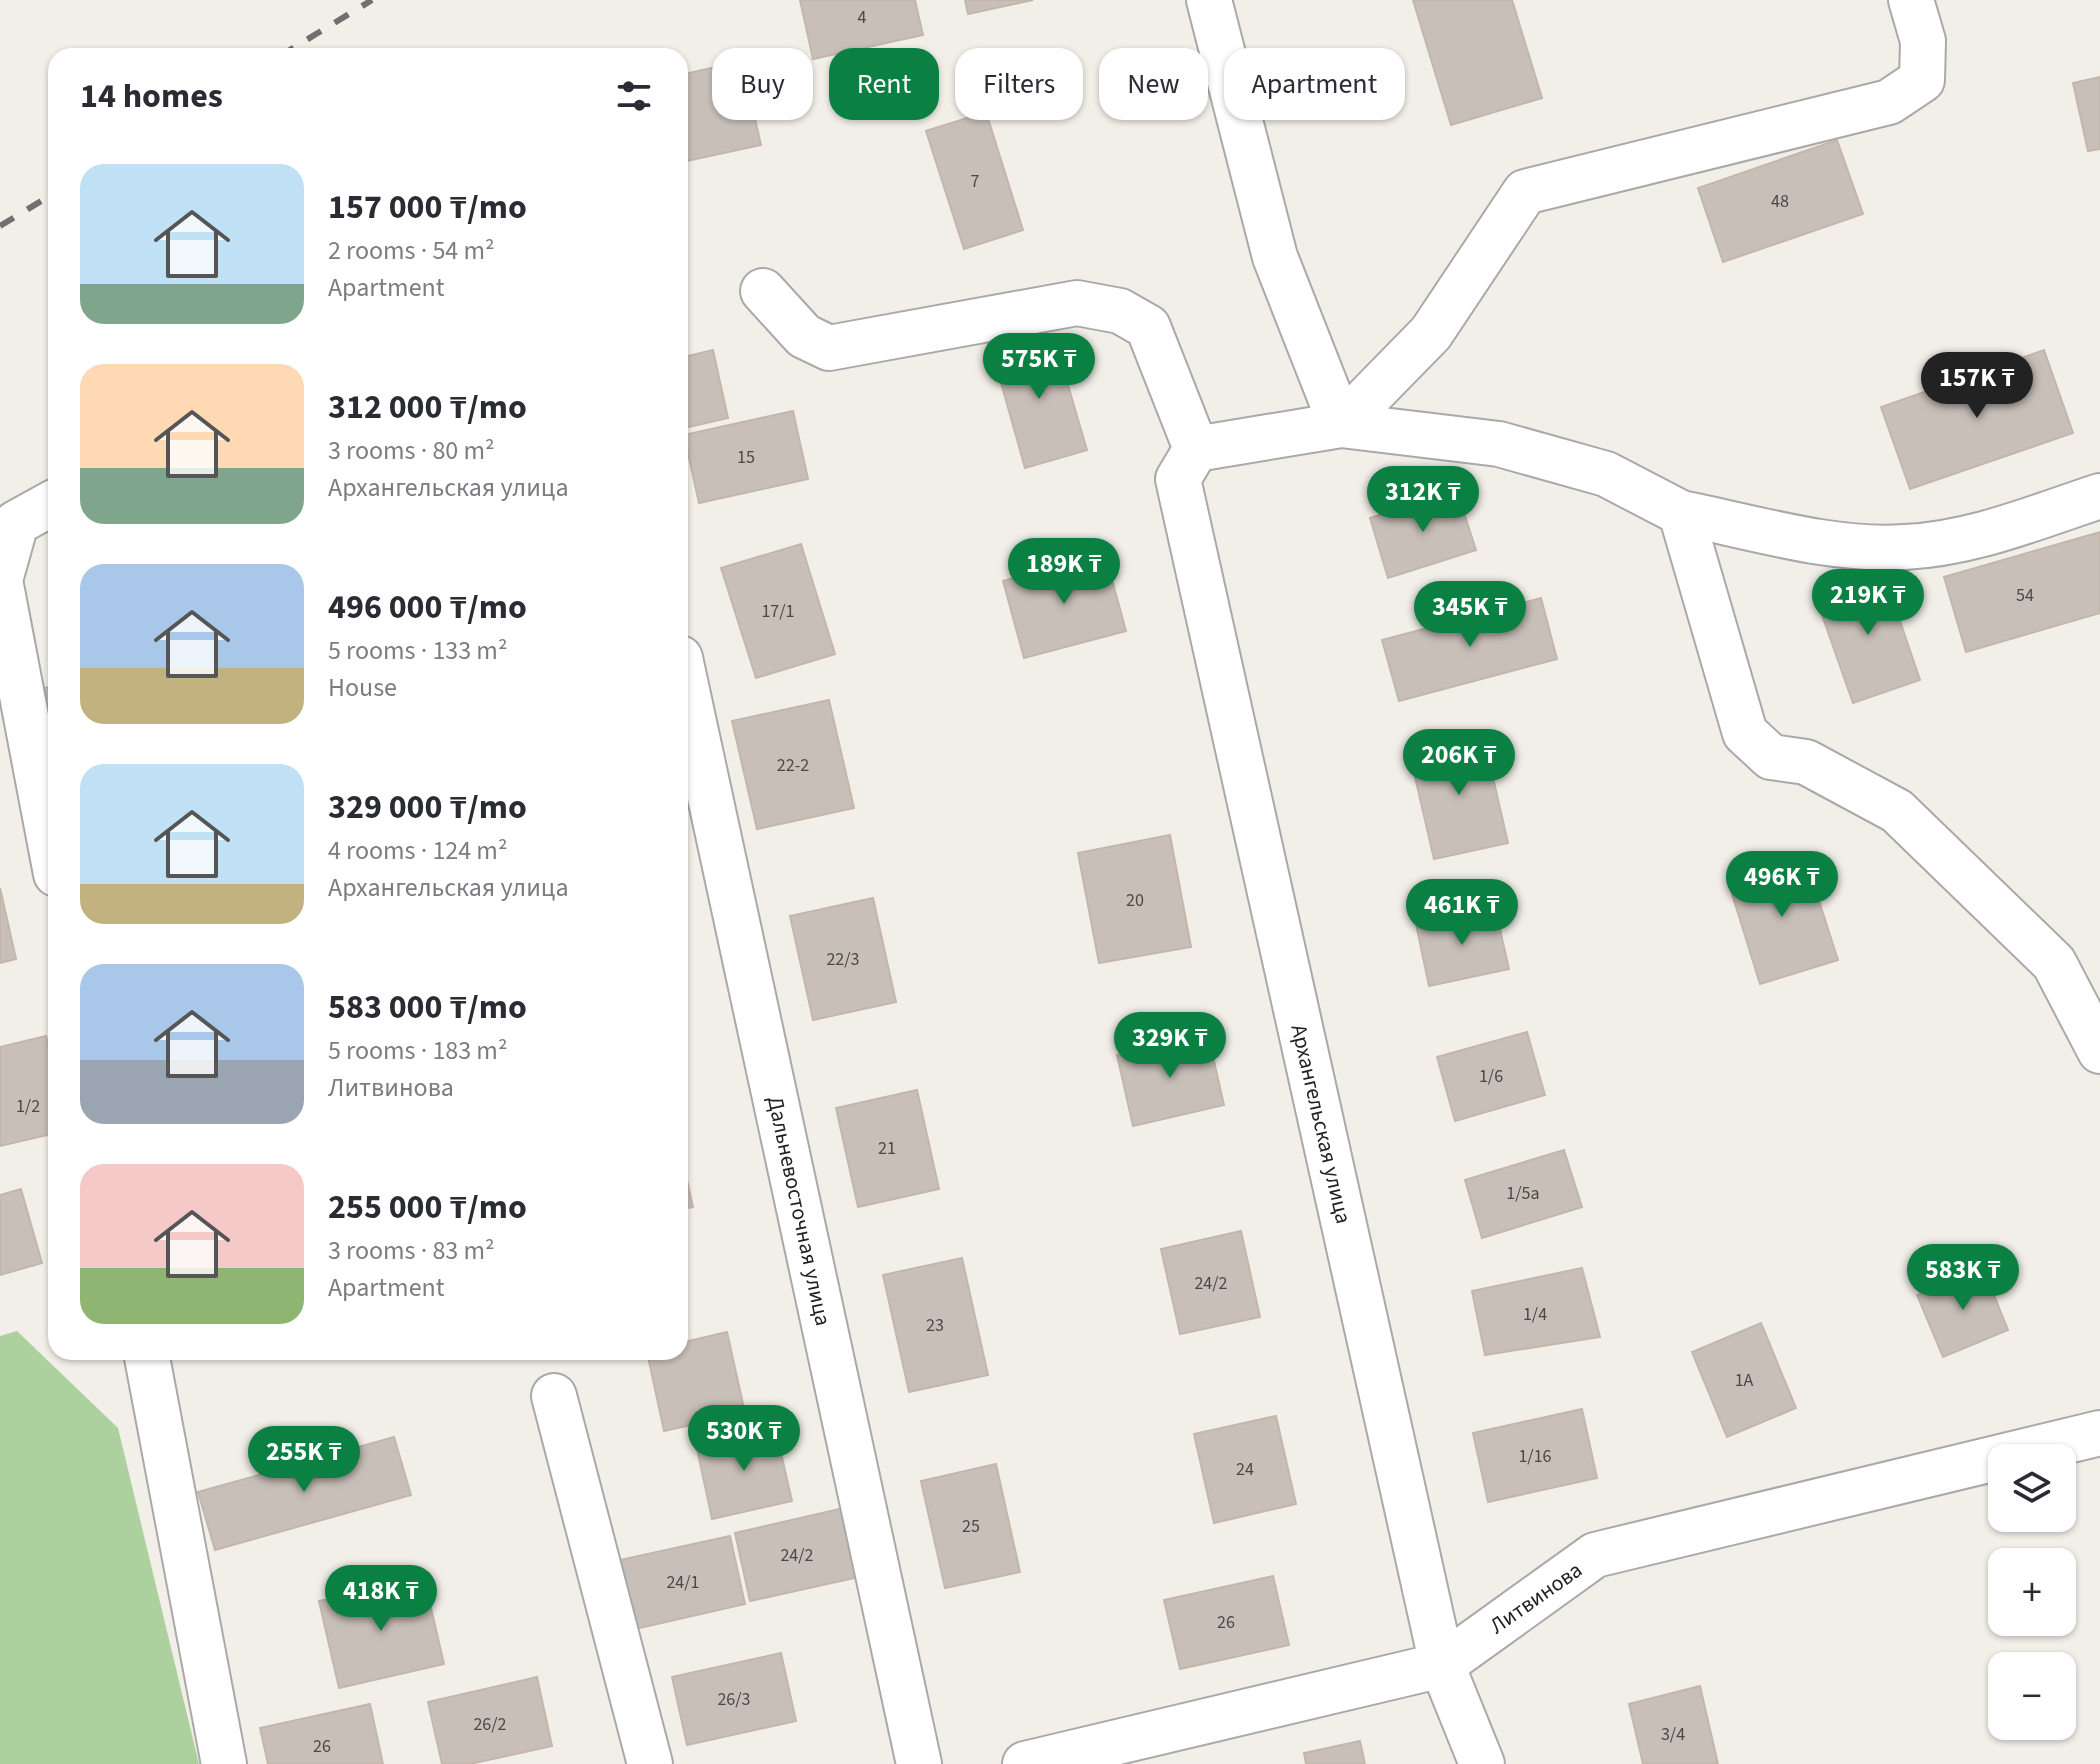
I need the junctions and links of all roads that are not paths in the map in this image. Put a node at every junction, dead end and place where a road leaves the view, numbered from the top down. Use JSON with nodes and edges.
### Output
{"nodes":[{"id":1,"x":1209,"y":0,"type":"edge"},
{"id":2,"x":1911,"y":0,"type":"edge"},
{"id":3,"x":763,"y":291,"type":"dead end"},
{"id":4,"x":1341,"y":425,"type":"junction"},
{"id":5,"x":1187,"y":464,"type":"junction"},
{"id":6,"x":2100,"y":496,"type":"edge"},
{"id":7,"x":48,"y":505,"type":"edge"},
{"id":8,"x":1681,"y":513,"type":"junction"},
{"id":9,"x":688,"y":695,"type":"edge"},
{"id":10,"x":48,"y":832,"type":"edge"},
{"id":11,"x":2094,"y":1028,"type":"edge"},
{"id":12,"x":148,"y":1360,"type":"edge"},
{"id":13,"x":554,"y":1396,"type":"dead end"},
{"id":14,"x":2100,"y":1433,"type":"edge"},
{"id":15,"x":1442,"y":1665,"type":"junction"},
{"id":16,"x":224,"y":1764,"type":"edge"},
{"id":17,"x":650,"y":1764,"type":"edge"},
{"id":18,"x":919,"y":1764,"type":"edge"},
{"id":19,"x":1025,"y":1764,"type":"edge"},
{"id":20,"x":1482,"y":1764,"type":"edge"}],
"edges":[{"from":1,"to":4,"type":"street"},
{"from":2,"to":4,"type":"street"},
{"from":3,"to":5,"type":"street","name":"Архангельская улица"},
{"from":4,"to":5,"type":"street"},
{"from":4,"to":8,"type":"street"},
{"from":5,"to":15,"type":"street","name":"Архангельская улица"},
{"from":6,"to":8,"type":"street"},
{"from":7,"to":10,"type":"street"},
{"from":8,"to":11,"type":"street"},
{"from":9,"to":18,"type":"street","name":"Дальневосточная улица"},
{"from":12,"to":16,"type":"street"},
{"from":13,"to":17,"type":"street"},
{"from":14,"to":15,"type":"street","name":"Литвинова"},
{"from":15,"to":19,"type":"street","name":"Литвинова"},
{"from":15,"to":20,"type":"street","name":"Архангельская улица"}]}
